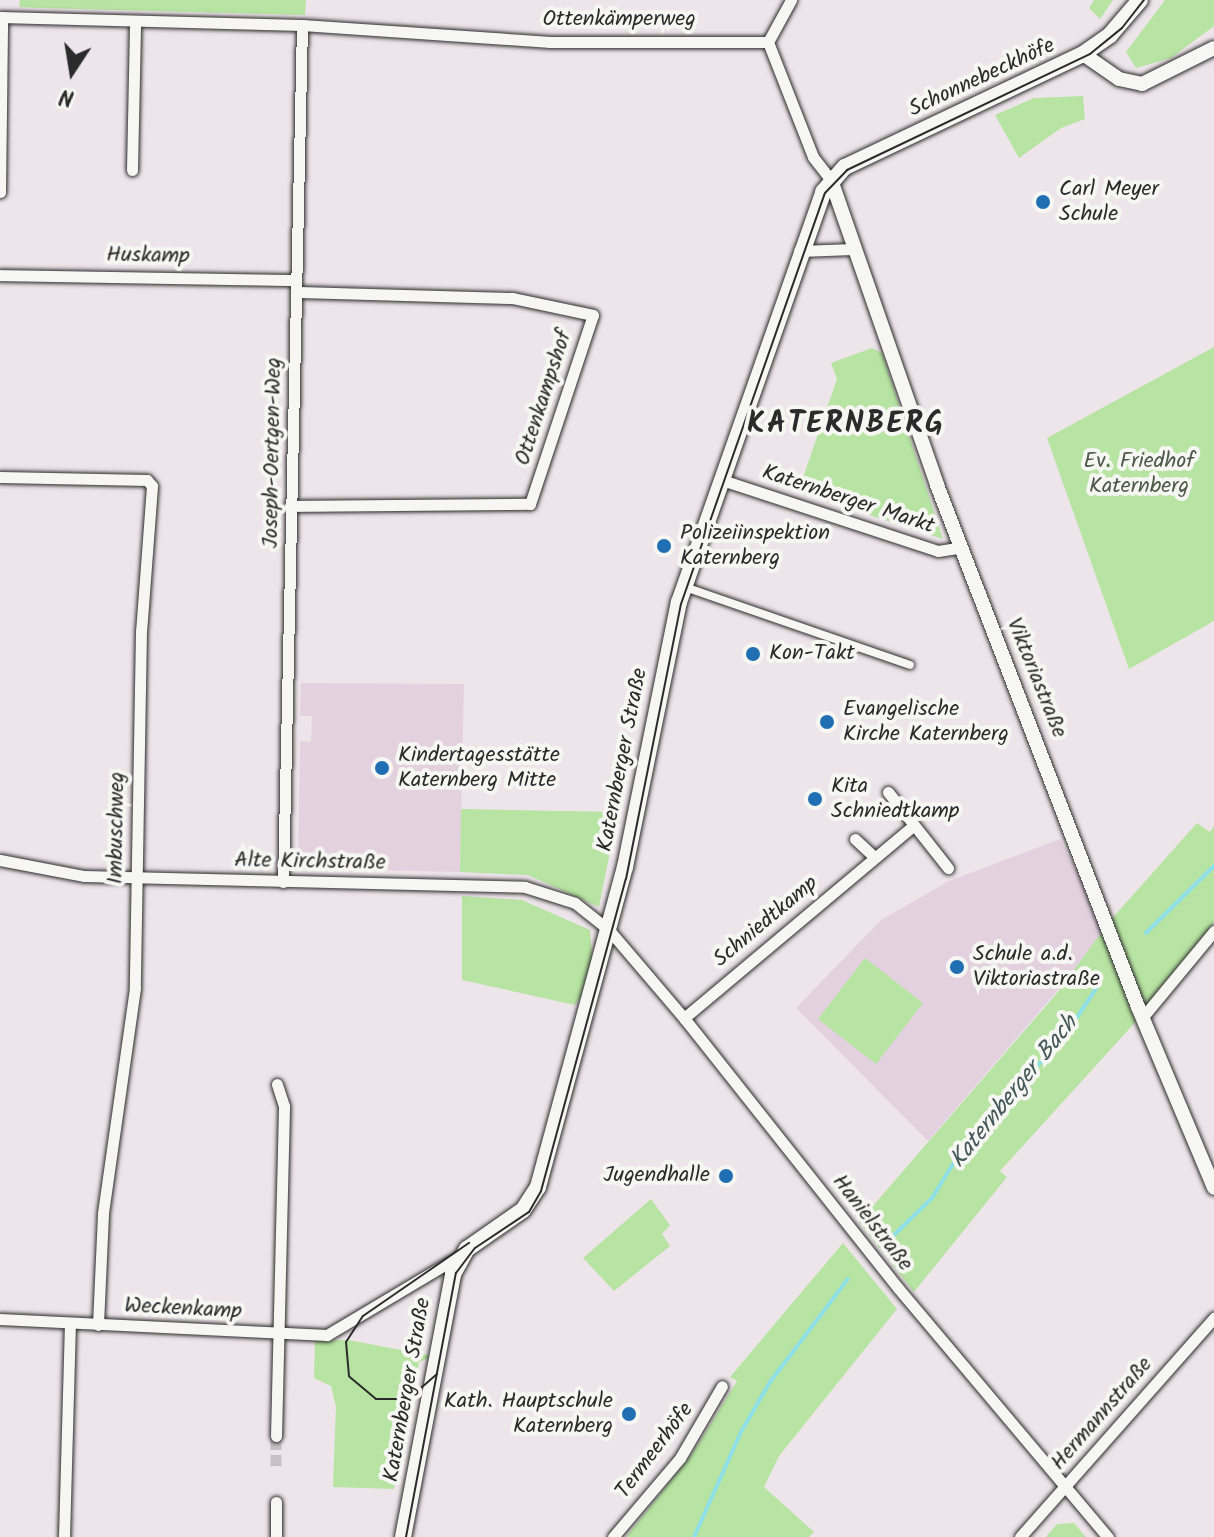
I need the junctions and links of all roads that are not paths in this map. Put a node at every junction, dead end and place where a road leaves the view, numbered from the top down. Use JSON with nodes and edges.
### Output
{"nodes":[{"id":1,"x":791,"y":0,"type":"edge"},
{"id":2,"x":1140,"y":0,"type":"edge"},
{"id":3,"x":1,"y":17,"type":"edge"},
{"id":4,"x":135,"y":21,"type":"junction"},
{"id":5,"x":302,"y":25,"type":"junction"},
{"id":6,"x":768,"y":42,"type":"junction"},
{"id":7,"x":1214,"y":48,"type":"edge"},
{"id":8,"x":1083,"y":54,"type":"junction"},
{"id":9,"x":132,"y":170,"type":"dead end"},
{"id":10,"x":831,"y":180,"type":"junction"},
{"id":11,"x":0,"y":192,"type":"edge"},
{"id":12,"x":854,"y":249,"type":"junction"},
{"id":13,"x":799,"y":251,"type":"junction"},
{"id":14,"x":0,"y":275,"type":"edge"},
{"id":15,"x":296,"y":286,"type":"junction"},
{"id":16,"x":0,"y":477,"type":"edge"},
{"id":17,"x":722,"y":480,"type":"junction"},
{"id":18,"x":290,"y":506,"type":"junction"},
{"id":19,"x":962,"y":547,"type":"junction"},
{"id":20,"x":685,"y":587,"type":"junction"},
{"id":21,"x":910,"y":665,"type":"dead end"},
{"id":22,"x":888,"y":792,"type":"dead end"},
{"id":23,"x":914,"y":825,"type":"junction"},
{"id":24,"x":855,"y":839,"type":"dead end"},
{"id":25,"x":874,"y":857,"type":"junction"},
{"id":26,"x":0,"y":860,"type":"edge"},
{"id":27,"x":948,"y":868,"type":"dead end"},
{"id":28,"x":136,"y":877,"type":"junction"},
{"id":29,"x":283,"y":882,"type":"junction"},
{"id":30,"x":609,"y":930,"type":"junction"},
{"id":31,"x":1214,"y":931,"type":"edge"},
{"id":32,"x":684,"y":1018,"type":"junction"},
{"id":33,"x":1142,"y":1018,"type":"junction"},
{"id":34,"x":277,"y":1084,"type":"dead end"},
{"id":35,"x":1213,"y":1183,"type":"edge"},
{"id":36,"x":464,"y":1253,"type":"junction"},
{"id":37,"x":1214,"y":1318,"type":"edge"},
{"id":38,"x":0,"y":1319,"type":"edge"},
{"id":39,"x":359,"y":1320,"type":"joint"},
{"id":40,"x":70,"y":1324,"type":"junction"},
{"id":41,"x":98,"y":1325,"type":"junction"},
{"id":42,"x":279,"y":1334,"type":"junction"},
{"id":43,"x":722,"y":1386,"type":"dead end"},
{"id":44,"x":276,"y":1436,"type":"tunnel mouth"},
{"id":45,"x":1065,"y":1486,"type":"junction"},
{"id":46,"x":276,"y":1502,"type":"dead end"},
{"id":47,"x":64,"y":1537,"type":"edge"},
{"id":48,"x":276,"y":1537,"type":"edge"},
{"id":49,"x":403,"y":1537,"type":"edge"},
{"id":50,"x":613,"y":1537,"type":"edge"},
{"id":51,"x":1020,"y":1537,"type":"edge"},
{"id":52,"x":1108,"y":1537,"type":"edge"}],
"edges":[{"from":1,"to":6,"type":"street"},
{"from":2,"to":8,"type":"main road","name":"Schonnebeckhöfe"},
{"from":3,"to":4,"type":"street","name":"Ottenkämperweg"},
{"from":3,"to":11,"type":"street"},
{"from":4,"to":5,"type":"street","name":"Ottenkämperweg"},
{"from":4,"to":9,"type":"street"},
{"from":5,"to":6,"type":"street","name":"Ottenkämperweg"},
{"from":5,"to":15,"type":"street","name":"Joseph-Oertgen-Weg"},
{"from":6,"to":10,"type":"street"},
{"from":7,"to":8,"type":"street"},
{"from":8,"to":10,"type":"main road","name":"Schonnebeckhöfe"},
{"from":10,"to":12,"type":"street","name":"Viktoriastraße"},
{"from":10,"to":13,"type":"main road","name":"Katernberger Straße"},
{"from":12,"to":13,"type":"street"},
{"from":12,"to":19,"type":"street","name":"Viktoriastraße"},
{"from":13,"to":17,"type":"main road","name":"Katernberger Straße"},
{"from":14,"to":15,"type":"street","name":"Huskamp"},
{"from":15,"to":18,"type":"street","name":"Joseph-Oertgen-Weg"},
{"from":15,"to":18,"type":"street","name":"Ottenkampshof"},
{"from":16,"to":28,"type":"street","name":"Imbuschweg"},
{"from":17,"to":19,"type":"street","name":"Katernberger Markt"},
{"from":17,"to":20,"type":"main road","name":"Katernberger Straße"},
{"from":18,"to":29,"type":"street","name":"Joseph-Oertgen-Weg"},
{"from":19,"to":33,"type":"street","name":"Viktoriastraße"},
{"from":20,"to":21,"type":"street"},
{"from":20,"to":30,"type":"main road","name":"Katernberger Straße"},
{"from":22,"to":23,"type":"street"},
{"from":23,"to":25,"type":"street","name":"Schniedtkamp"},
{"from":23,"to":27,"type":"street"},
{"from":24,"to":25,"type":"street"},
{"from":25,"to":32,"type":"street","name":"Schniedtkamp"},
{"from":26,"to":28,"type":"street","name":"Alte Kirchstraße"},
{"from":28,"to":29,"type":"street","name":"Alte Kirchstraße"},
{"from":28,"to":41,"type":"street","name":"Imbuschweg"},
{"from":29,"to":30,"type":"street","name":"Alte Kirchstraße"},
{"from":30,"to":32,"type":"street","name":"Hanielstraße"},
{"from":30,"to":36,"type":"main road","name":"Katernberger Straße"},
{"from":31,"to":33,"type":"street"},
{"from":32,"to":45,"type":"street","name":"Hanielstraße"},
{"from":33,"to":35,"type":"street","name":"Viktoriastraße"},
{"from":34,"to":42,"type":"street"},
{"from":36,"to":39,"type":"street","name":"Katernberger Straße"},
{"from":36,"to":49,"type":"main road","name":"Katernberger Straße"},
{"from":37,"to":45,"type":"street","name":"Hermannstraße"},
{"from":38,"to":40,"type":"street","name":"Weckenkamp"},
{"from":39,"to":42,"type":"street","name":"Weckenkamp"},
{"from":40,"to":41,"type":"street","name":"Weckenkamp"},
{"from":40,"to":47,"type":"street"},
{"from":41,"to":42,"type":"street","name":"Weckenkamp"},
{"from":42,"to":44,"type":"street"},
{"from":43,"to":50,"type":"street","name":"Termeerhöfe"},
{"from":45,"to":51,"type":"street","name":"Hermannstraße"},
{"from":45,"to":52,"type":"street","name":"Hanielstraße"},
{"from":46,"to":48,"type":"street"}]}
